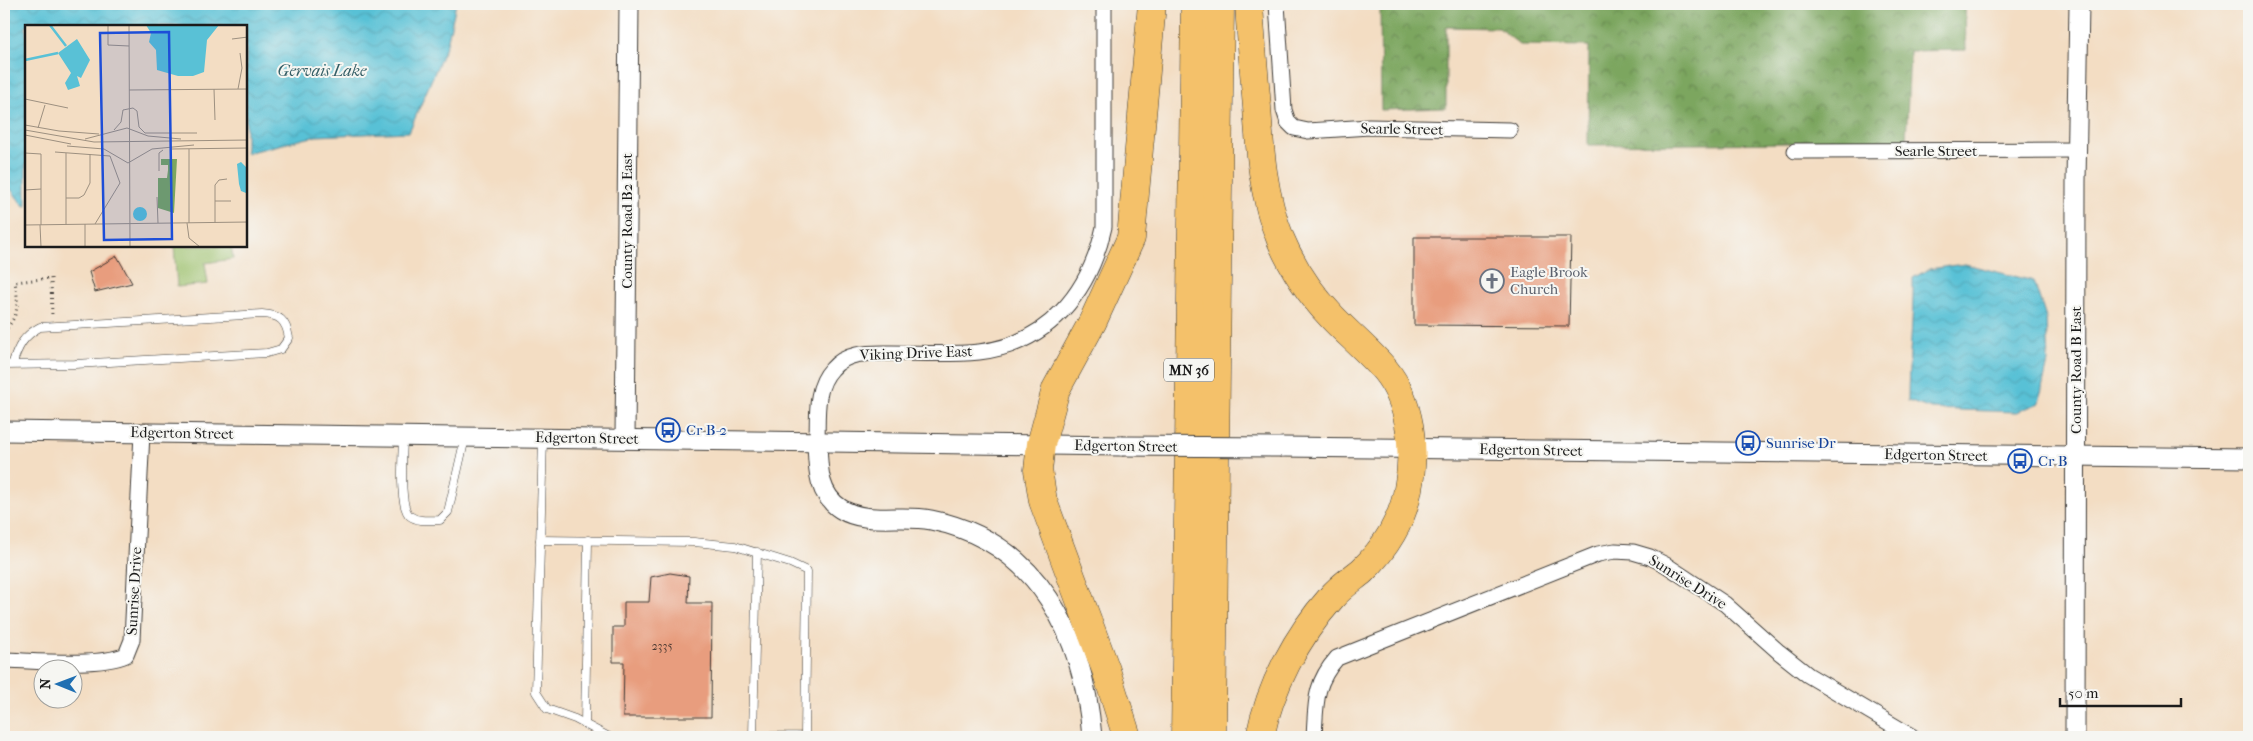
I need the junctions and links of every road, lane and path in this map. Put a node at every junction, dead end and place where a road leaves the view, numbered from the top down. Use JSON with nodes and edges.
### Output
{"nodes":[{"id":1,"x":629,"y":4,"type":"edge"},
{"id":2,"x":1104,"y":4,"type":"edge"},
{"id":3,"x":1152,"y":4,"type":"edge"},
{"id":4,"x":1195,"y":4,"type":"edge"},
{"id":5,"x":1220,"y":4,"type":"edge"},
{"id":6,"x":1249,"y":4,"type":"edge"},
{"id":7,"x":1277,"y":4,"type":"edge"},
{"id":8,"x":2079,"y":4,"type":"edge"},
{"id":9,"x":1510,"y":130,"type":"dead end"},
{"id":10,"x":2077,"y":150,"type":"junction"},
{"id":11,"x":1795,"y":151,"type":"dead end"},
{"id":12,"x":52,"y":326,"type":"junction"},
{"id":13,"x":4,"y":332,"type":"edge"},
{"id":14,"x":8,"y":365,"type":"edge"},
{"id":15,"x":4,"y":431,"type":"edge"},
{"id":16,"x":142,"y":433,"type":"junction"},
{"id":17,"x":403,"y":436,"type":"junction"},
{"id":18,"x":465,"y":437,"type":"junction"},
{"id":19,"x":542,"y":438,"type":"junction"},
{"id":20,"x":625,"y":439,"type":"junction"},
{"id":21,"x":817,"y":441,"type":"junction"},
{"id":22,"x":1041,"y":444,"type":"junction"},
{"id":23,"x":1411,"y":448,"type":"junction"},
{"id":24,"x":2076,"y":457,"type":"junction"},
{"id":25,"x":2249,"y":458,"type":"edge"},
{"id":26,"x":540,"y":540,"type":"junction"},
{"id":27,"x":588,"y":540,"type":"junction"},
{"id":28,"x":757,"y":552,"type":"junction"},
{"id":29,"x":4,"y":660,"type":"edge"},
{"id":30,"x":585,"y":724,"type":"junction"},
{"id":31,"x":609,"y":737,"type":"edge"},
{"id":32,"x":675,"y":737,"type":"edge"},
{"id":33,"x":753,"y":737,"type":"edge"},
{"id":34,"x":1092,"y":737,"type":"edge"},
{"id":35,"x":1127,"y":737,"type":"edge"},
{"id":36,"x":1185,"y":737,"type":"edge"},
{"id":37,"x":1212,"y":737,"type":"edge"},
{"id":38,"x":1260,"y":737,"type":"edge"},
{"id":39,"x":1314,"y":737,"type":"edge"},
{"id":40,"x":1913,"y":737,"type":"edge"},
{"id":41,"x":2075,"y":737,"type":"edge"}],
"edges":[{"from":1,"to":20,"type":"street","name":"County Road B2 East"},
{"from":2,"to":21,"type":"street","name":"Viking Drive East"},
{"from":3,"to":22,"type":"highway"},
{"from":4,"to":36,"type":"highway","number":"MN 36"},
{"from":5,"to":37,"type":"highway","number":"MN 36"},
{"from":6,"to":23,"type":"highway"},
{"from":7,"to":9,"type":"street","name":"Searle Street"},
{"from":8,"to":10,"type":"street","name":"County Road B East"},
{"from":10,"to":11,"type":"street","name":"Searle Street"},
{"from":10,"to":24,"type":"street","name":"County Road B East"},
{"from":12,"to":13,"type":"path"},
{"from":12,"to":14,"type":"lane"},
{"from":12,"to":14,"type":"lane"},
{"from":15,"to":16,"type":"street","name":"Edgerton Street"},
{"from":16,"to":17,"type":"street","name":"Edgerton Street"},
{"from":16,"to":29,"type":"street","name":"Sunrise Drive"},
{"from":17,"to":18,"type":"street","name":"Edgerton Street"},
{"from":17,"to":18,"type":"lane"},
{"from":18,"to":19,"type":"street","name":"Edgerton Street"},
{"from":19,"to":20,"type":"street","name":"Edgerton Street"},
{"from":19,"to":26,"type":"lane"},
{"from":20,"to":21,"type":"street","name":"Edgerton Street"},
{"from":21,"to":22,"type":"street","name":"Edgerton Street"},
{"from":21,"to":34,"type":"street","name":"Viking Drive East"},
{"from":22,"to":23,"type":"street","name":"Edgerton Street","bridge":true},
{"from":22,"to":35,"type":"highway"},
{"from":23,"to":24,"type":"street","name":"Edgerton Street"},
{"from":23,"to":38,"type":"highway"},
{"from":24,"to":25,"type":"street","name":"Edgerton Street"},
{"from":24,"to":41,"type":"street","name":"County Road B East"},
{"from":26,"to":27,"type":"lane"},
{"from":26,"to":30,"type":"lane"},
{"from":27,"to":28,"type":"lane"},
{"from":27,"to":30,"type":"lane"},
{"from":28,"to":33,"type":"lane"},
{"from":28,"to":33,"type":"lane"},
{"from":30,"to":31,"type":"lane"},
{"from":32,"to":33,"type":"lane"},
{"from":39,"to":40,"type":"street","name":"Sunrise Drive"}]}
